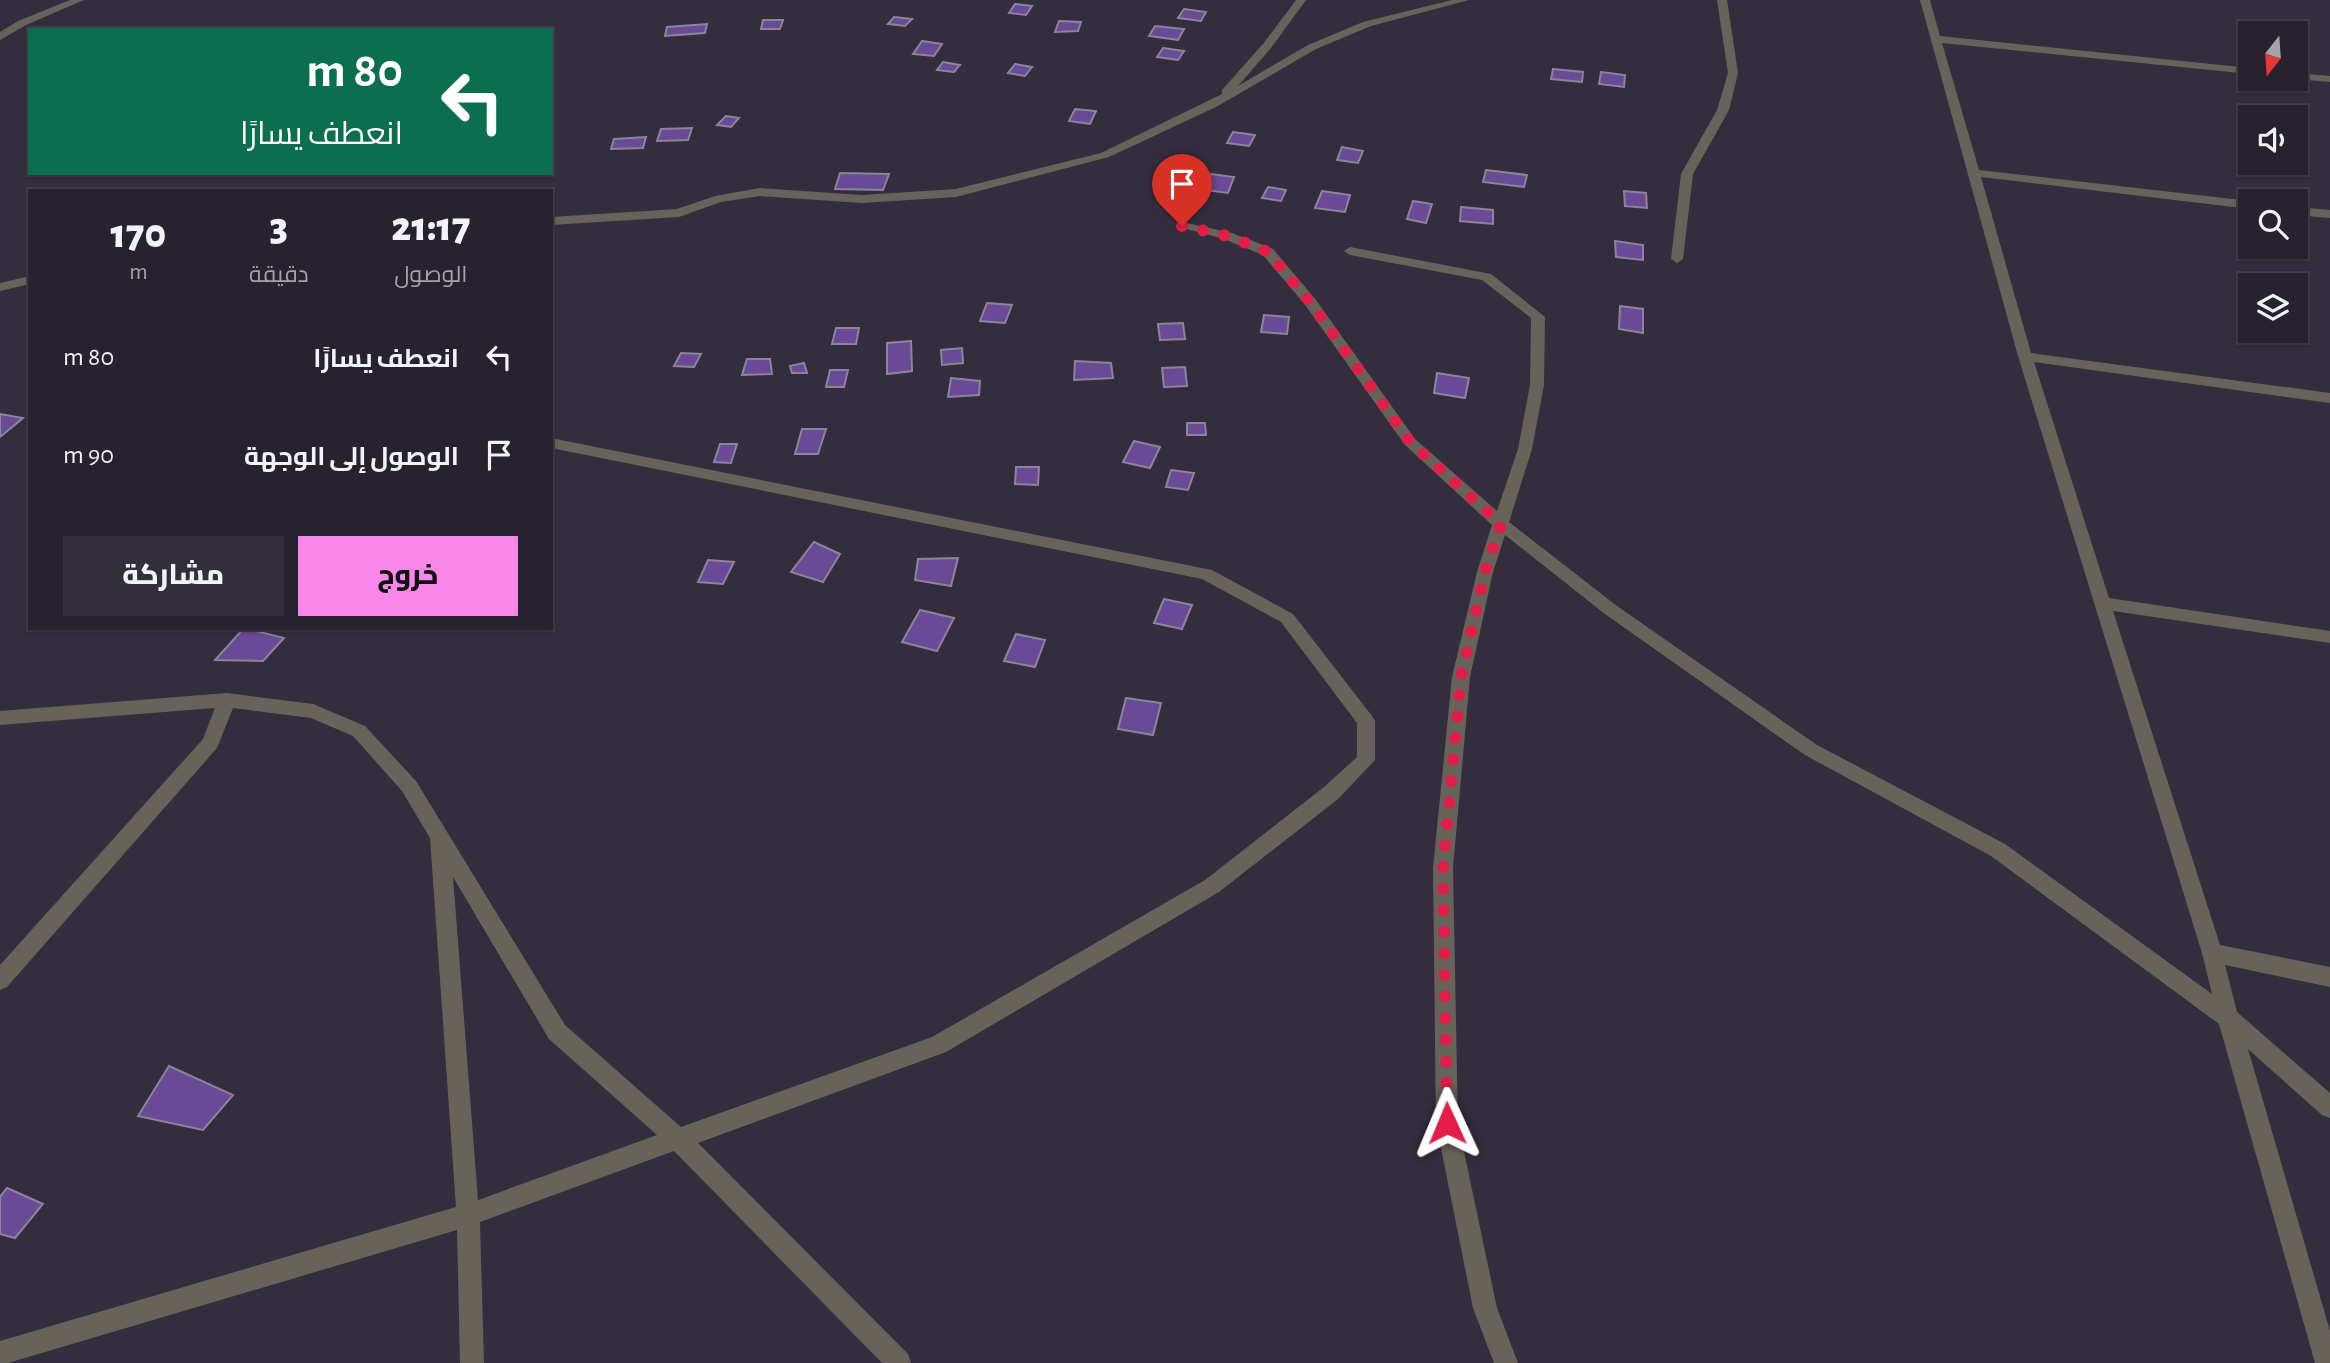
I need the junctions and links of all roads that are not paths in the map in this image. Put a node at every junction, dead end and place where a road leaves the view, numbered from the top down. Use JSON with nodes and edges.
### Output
{"nodes":[{"id":1,"x":79,"y":0,"type":"edge"},
{"id":2,"x":1301,"y":0,"type":"edge"},
{"id":3,"x":1464,"y":0,"type":"edge"},
{"id":4,"x":1722,"y":0,"type":"edge"},
{"id":5,"x":1925,"y":0,"type":"edge"},
{"id":6,"x":0,"y":37,"type":"edge"},
{"id":7,"x":1936,"y":39,"type":"junction"},
{"id":8,"x":2238,"y":70,"type":"edge"},
{"id":9,"x":2308,"y":77,"type":"edge"},
{"id":10,"x":2330,"y":79,"type":"edge"},
{"id":11,"x":1214,"y":104,"type":"junction"},
{"id":12,"x":1973,"y":173,"type":"junction"},
{"id":13,"x":2238,"y":204,"type":"edge"},
{"id":14,"x":2308,"y":212,"type":"edge"},
{"id":15,"x":2330,"y":214,"type":"edge"},
{"id":16,"x":553,"y":221,"type":"edge"},
{"id":17,"x":1182,"y":226,"type":"dead end"},
{"id":18,"x":1350,"y":251,"type":"dead end"},
{"id":19,"x":1677,"y":259,"type":"dead end"},
{"id":20,"x":28,"y":279,"type":"edge"},
{"id":21,"x":0,"y":285,"type":"edge"},
{"id":22,"x":2025,"y":356,"type":"junction"},
{"id":23,"x":2330,"y":398,"type":"edge"},
{"id":24,"x":553,"y":443,"type":"edge"},
{"id":25,"x":1501,"y":524,"type":"junction"},
{"id":26,"x":2101,"y":603,"type":"junction"},
{"id":27,"x":2330,"y":638,"type":"edge"},
{"id":28,"x":227,"y":700,"type":"junction"},
{"id":29,"x":0,"y":718,"type":"edge"},
{"id":30,"x":440,"y":837,"type":"junction"},
{"id":31,"x":2212,"y":953,"type":"junction"},
{"id":32,"x":2330,"y":977,"type":"edge"},
{"id":33,"x":0,"y":980,"type":"edge"},
{"id":34,"x":2228,"y":1018,"type":"junction"},
{"id":35,"x":2330,"y":1107,"type":"edge"},
{"id":36,"x":678,"y":1139,"type":"junction"},
{"id":37,"x":468,"y":1215,"type":"junction"},
{"id":38,"x":0,"y":1353,"type":"edge"},
{"id":39,"x":472,"y":1363,"type":"edge"},
{"id":40,"x":899,"y":1363,"type":"edge"},
{"id":41,"x":1506,"y":1363,"type":"edge"},
{"id":42,"x":2327,"y":1363,"type":"edge"}],
"edges":[{"from":1,"to":6,"type":"street"},
{"from":2,"to":11,"type":"street"},
{"from":3,"to":11,"type":"street"},
{"from":4,"to":19,"type":"street"},
{"from":5,"to":7,"type":"street"},
{"from":7,"to":8,"type":"street"},
{"from":7,"to":12,"type":"street"},
{"from":9,"to":10,"type":"street"},
{"from":11,"to":16,"type":"street"},
{"from":12,"to":13,"type":"street"},
{"from":12,"to":22,"type":"street"},
{"from":14,"to":15,"type":"street"},
{"from":17,"to":25,"type":"street"},
{"from":18,"to":25,"type":"street"},
{"from":20,"to":21,"type":"street"},
{"from":22,"to":23,"type":"street"},
{"from":22,"to":26,"type":"street"},
{"from":24,"to":36,"type":"street"},
{"from":25,"to":34,"type":"street"},
{"from":25,"to":41,"type":"street"},
{"from":26,"to":27,"type":"street"},
{"from":26,"to":31,"type":"street"},
{"from":28,"to":29,"type":"street"},
{"from":28,"to":30,"type":"street"},
{"from":28,"to":33,"type":"street"},
{"from":30,"to":36,"type":"street"},
{"from":30,"to":37,"type":"street"},
{"from":31,"to":32,"type":"street"},
{"from":31,"to":34,"type":"street"},
{"from":34,"to":35,"type":"street"},
{"from":34,"to":42,"type":"street"},
{"from":36,"to":37,"type":"street"},
{"from":36,"to":40,"type":"street"},
{"from":37,"to":38,"type":"street"},
{"from":37,"to":39,"type":"street"}]}
